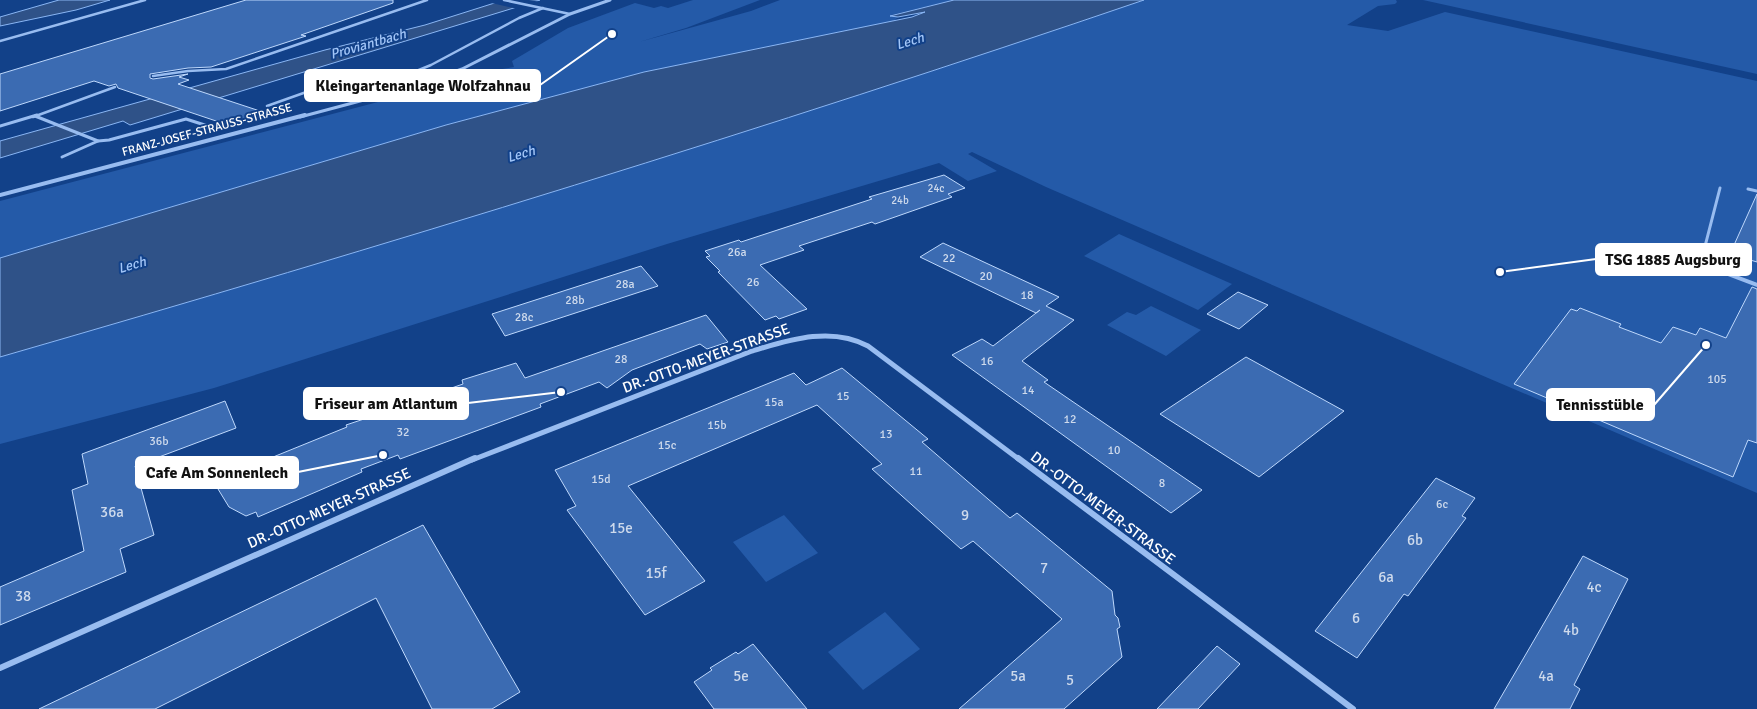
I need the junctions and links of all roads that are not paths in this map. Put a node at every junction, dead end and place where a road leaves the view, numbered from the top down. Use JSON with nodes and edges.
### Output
{"nodes":[{"id":1,"x":145,"y":0,"type":"edge"},
{"id":2,"x":427,"y":0,"type":"edge"},
{"id":3,"x":504,"y":0,"type":"edge"},
{"id":4,"x":610,"y":0,"type":"edge"},
{"id":5,"x":544,"y":8,"type":"junction"},
{"id":6,"x":570,"y":14,"type":"junction"},
{"id":7,"x":0,"y":41,"type":"edge"},
{"id":8,"x":153,"y":76,"type":"dead end"},
{"id":9,"x":115,"y":88,"type":"dead end"},
{"id":10,"x":267,"y":106,"type":"dead end"},
{"id":11,"x":35,"y":116,"type":"junction"},
{"id":12,"x":48,"y":122,"type":"joint"},
{"id":13,"x":0,"y":126,"type":"edge"},
{"id":14,"x":211,"y":127,"type":"dead end"},
{"id":15,"x":98,"y":140,"type":"junction"},
{"id":16,"x":62,"y":157,"type":"dead end"},
{"id":17,"x":1720,"y":188,"type":"dead end"},
{"id":18,"x":1748,"y":189,"type":"dead end"},
{"id":19,"x":1757,"y":192,"type":"edge"},
{"id":20,"x":0,"y":195,"type":"edge"},
{"id":21,"x":1757,"y":285,"type":"edge"},
{"id":22,"x":0,"y":668,"type":"edge"},
{"id":23,"x":1353,"y":709,"type":"edge"}],
"edges":[{"from":1,"to":7,"type":"lane"},
{"from":2,"to":8,"type":"lane"},
{"from":3,"to":5,"type":"lane"},
{"from":4,"to":6,"type":"street","name":"FRANZ-JOSEF-STRAUSS-STRASSE"},
{"from":5,"to":6,"type":"lane"},
{"from":5,"to":10,"type":"lane"},
{"from":6,"to":20,"type":"street","name":"FRANZ-JOSEF-STRAUSS-STRASSE"},
{"from":9,"to":11,"type":"lane"},
{"from":11,"to":12,"type":"lane"},
{"from":11,"to":13,"type":"lane"},
{"from":12,"to":15,"type":"lane"},
{"from":14,"to":15,"type":"lane"},
{"from":15,"to":16,"type":"lane"},
{"from":17,"to":21,"type":"lane"},
{"from":18,"to":19,"type":"lane"},
{"from":22,"to":23,"type":"street","name":"DR.-OTTO-MEYER-STRASSE"}]}
